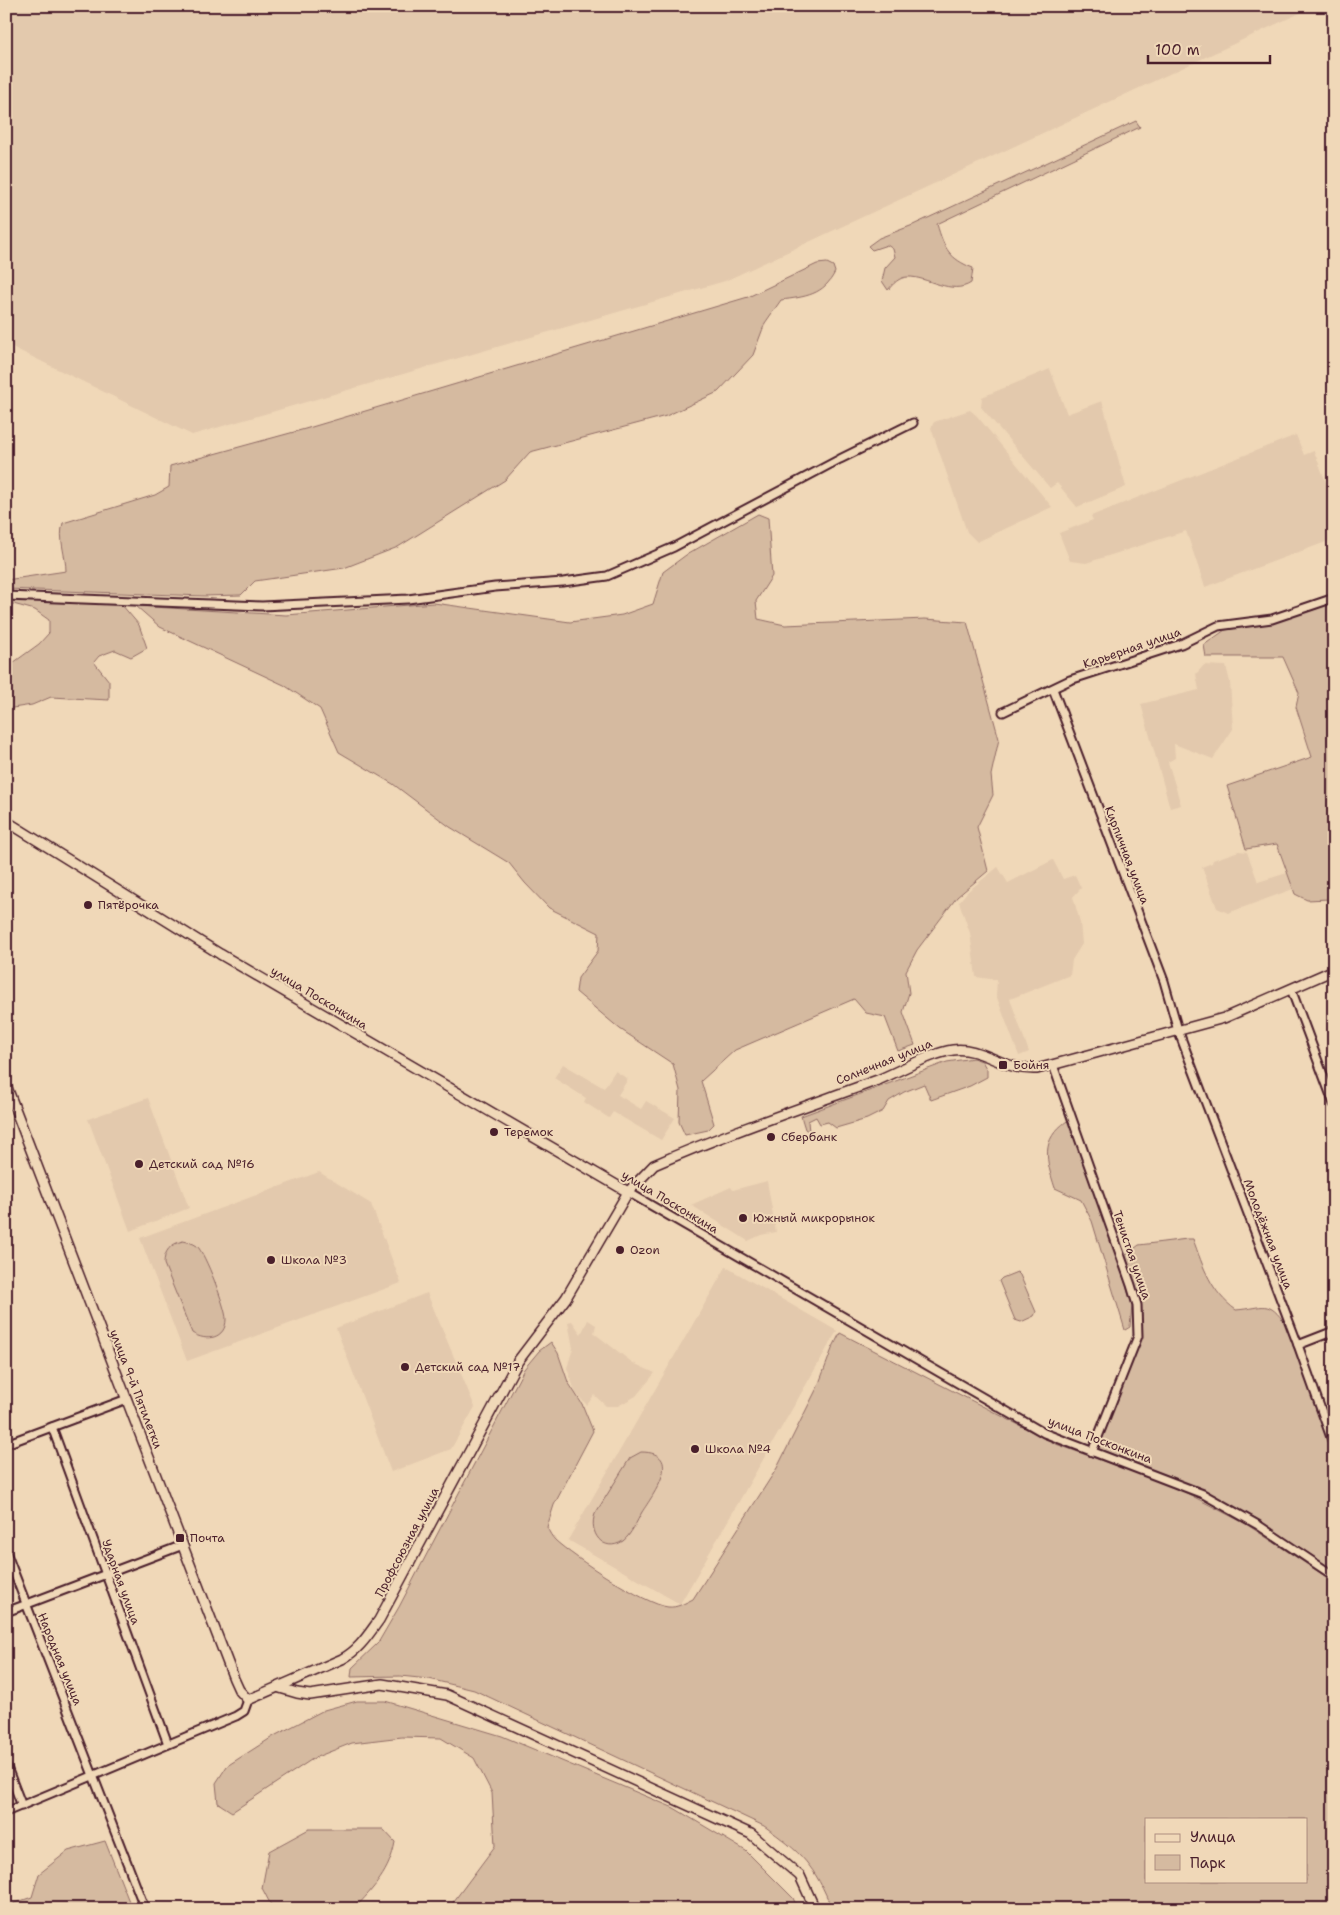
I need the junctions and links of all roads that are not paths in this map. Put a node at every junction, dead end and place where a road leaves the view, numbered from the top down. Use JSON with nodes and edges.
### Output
{"nodes":[{"id":1,"x":913,"y":423,"type":"dead end"},
{"id":2,"x":6,"y":596,"type":"edge"},
{"id":3,"x":1334,"y":598,"type":"edge"},
{"id":4,"x":1053,"y":688,"type":"junction"},
{"id":5,"x":1003,"y":712,"type":"dead end"},
{"id":6,"x":6,"y":821,"type":"edge"},
{"id":7,"x":1334,"y":970,"type":"edge"},
{"id":8,"x":1291,"y":990,"type":"junction"},
{"id":9,"x":1178,"y":1030,"type":"junction"},
{"id":10,"x":1053,"y":1065,"type":"junction"},
{"id":11,"x":6,"y":1085,"type":"edge"},
{"id":12,"x":1334,"y":1104,"type":"edge"},
{"id":13,"x":628,"y":1192,"type":"junction"},
{"id":14,"x":1334,"y":1331,"type":"edge"},
{"id":15,"x":1298,"y":1345,"type":"junction"},
{"id":16,"x":127,"y":1399,"type":"junction"},
{"id":17,"x":52,"y":1427,"type":"junction"},
{"id":18,"x":6,"y":1444,"type":"edge"},
{"id":19,"x":1334,"y":1446,"type":"edge"},
{"id":20,"x":1092,"y":1452,"type":"junction"},
{"id":21,"x":183,"y":1545,"type":"junction"},
{"id":22,"x":6,"y":1552,"type":"edge"},
{"id":23,"x":106,"y":1574,"type":"junction"},
{"id":24,"x":1334,"y":1576,"type":"edge"},
{"id":25,"x":26,"y":1605,"type":"junction"},
{"id":26,"x":6,"y":1612,"type":"edge"},
{"id":27,"x":280,"y":1688,"type":"junction"},
{"id":28,"x":248,"y":1700,"type":"junction"},
{"id":29,"x":168,"y":1744,"type":"junction"},
{"id":30,"x":6,"y":1765,"type":"edge"},
{"id":31,"x":94,"y":1774,"type":"junction"},
{"id":32,"x":22,"y":1806,"type":"junction"},
{"id":33,"x":6,"y":1812,"type":"edge"},
{"id":34,"x":146,"y":1909,"type":"edge"},
{"id":35,"x":815,"y":1909,"type":"edge"}],
"edges":[{"from":1,"to":2,"type":"street"},
{"from":3,"to":4,"type":"street","name":"Карьерная улица"},
{"from":4,"to":5,"type":"street","name":"Карьерная улица"},
{"from":4,"to":9,"type":"street","name":"Кирпичная улица"},
{"from":6,"to":13,"type":"street","name":"улица Посконкина"},
{"from":7,"to":8,"type":"street","name":"Солнечная улица"},
{"from":8,"to":9,"type":"street","name":"Солнечная улица"},
{"from":8,"to":12,"type":"street"},
{"from":9,"to":10,"type":"street","name":"Солнечная улица"},
{"from":9,"to":15,"type":"street","name":"Молодёжная улица"},
{"from":10,"to":13,"type":"street","name":"Солнечная улица"},
{"from":10,"to":20,"type":"street","name":"Тенистая улица"},
{"from":11,"to":16,"type":"street","name":"улица 9-й Пятилетки"},
{"from":13,"to":20,"type":"street","name":"улица Посконкина"},
{"from":13,"to":27,"type":"street","name":"Профсоюзная улица"},
{"from":14,"to":15,"type":"street"},
{"from":15,"to":19,"type":"street","name":"Молодёжная улица"},
{"from":16,"to":17,"type":"street"},
{"from":16,"to":21,"type":"street","name":"улица 9-й Пятилетки"},
{"from":17,"to":18,"type":"street"},
{"from":17,"to":23,"type":"street","name":"Ударная улица"},
{"from":20,"to":24,"type":"street","name":"улица Посконкина"},
{"from":21,"to":23,"type":"street"},
{"from":21,"to":28,"type":"street","name":"улица 9-й Пятилетки"},
{"from":22,"to":25,"type":"street","name":"Народная улица"},
{"from":23,"to":25,"type":"street"},
{"from":23,"to":29,"type":"street","name":"Ударная улица"},
{"from":25,"to":26,"type":"street"},
{"from":25,"to":31,"type":"street","name":"Народная улица"},
{"from":27,"to":28,"type":"street","name":"Профсоюзная улица"},
{"from":27,"to":35,"type":"street"},
{"from":28,"to":29,"type":"street","name":"Профсоюзная улица"},
{"from":29,"to":31,"type":"street","name":"Профсоюзная улица"},
{"from":30,"to":32,"type":"street"},
{"from":31,"to":32,"type":"street","name":"Профсоюзная улица"},
{"from":31,"to":34,"type":"street","name":"Народная улица"},
{"from":32,"to":33,"type":"street","name":"Профсоюзная улица"}]}
